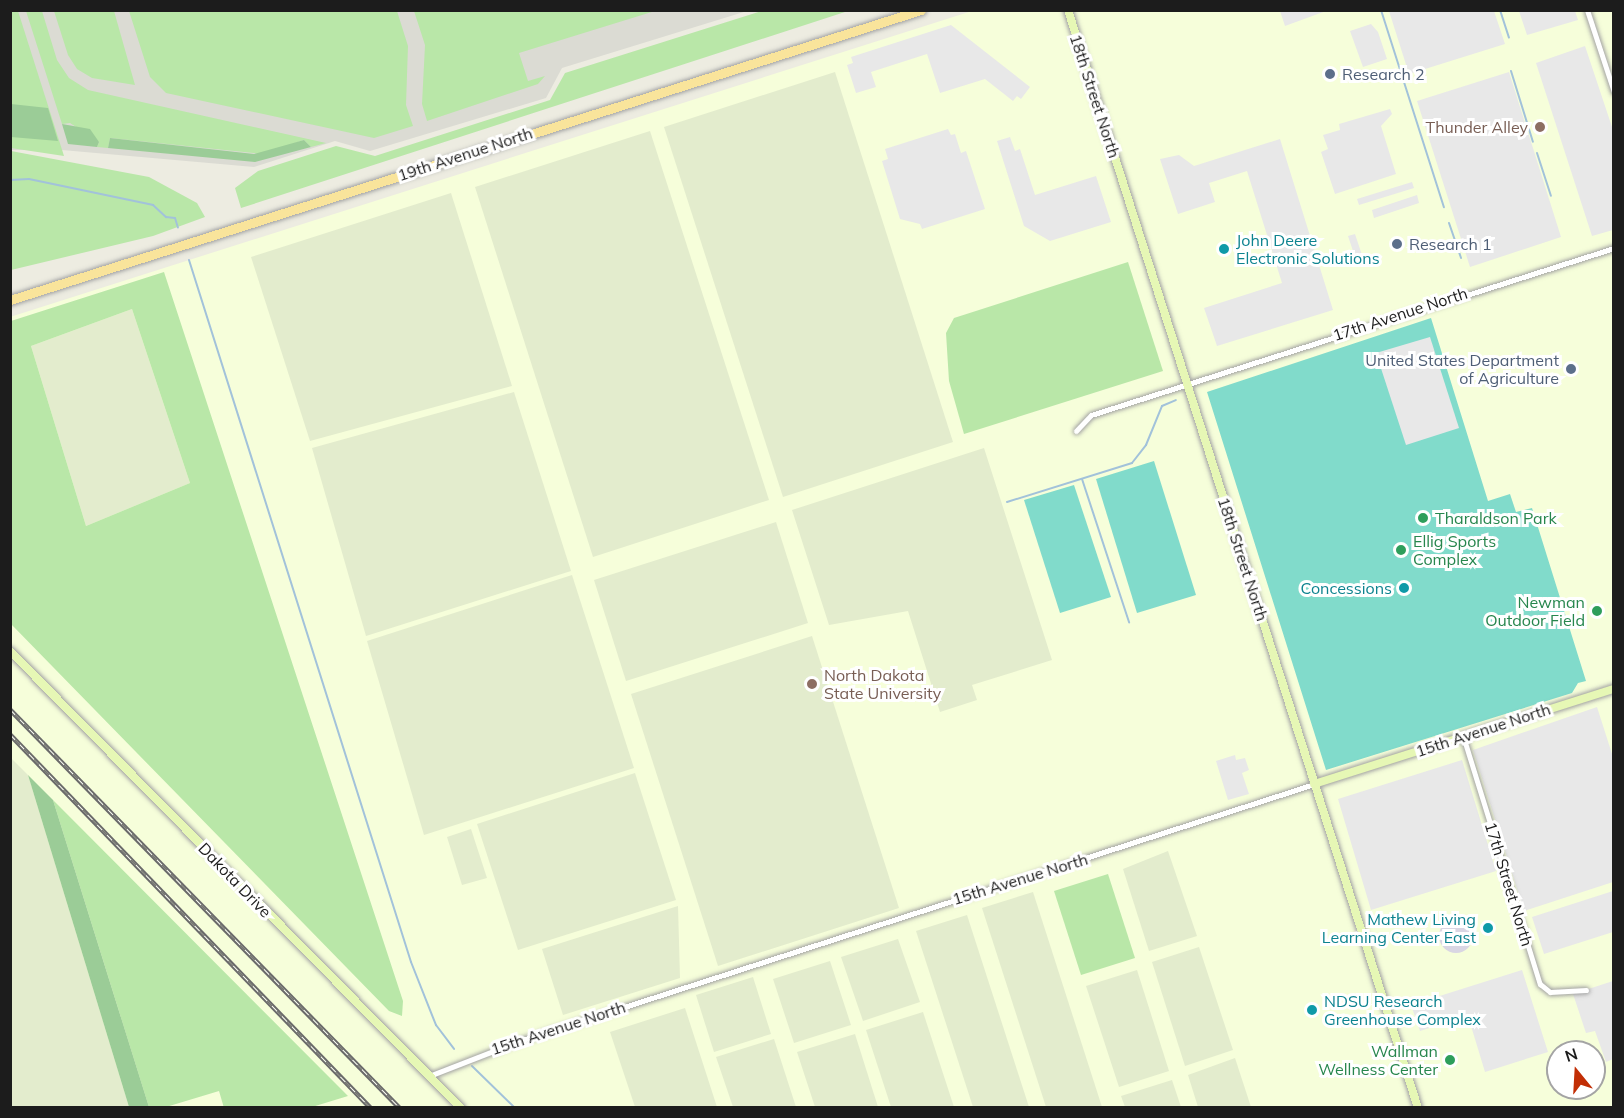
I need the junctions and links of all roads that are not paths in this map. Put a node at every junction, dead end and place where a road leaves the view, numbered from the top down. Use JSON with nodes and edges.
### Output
{"nodes":[{"id":1,"x":921,"y":10,"type":"edge"},
{"id":2,"x":1068,"y":10,"type":"edge"},
{"id":3,"x":1587,"y":10,"type":"edge"},
{"id":4,"x":1614,"y":92,"type":"edge"},
{"id":5,"x":1614,"y":248,"type":"edge"},
{"id":6,"x":10,"y":300,"type":"edge"},
{"id":7,"x":1187,"y":383,"type":"junction"},
{"id":8,"x":1076,"y":431,"type":"dead end"},
{"id":9,"x":10,"y":651,"type":"edge"},
{"id":10,"x":1614,"y":689,"type":"edge"},
{"id":11,"x":1462,"y":736,"type":"junction"},
{"id":12,"x":1314,"y":784,"type":"junction"},
{"id":13,"x":1586,"y":990,"type":"dead end"},
{"id":14,"x":429,"y":1076,"type":"junction"},
{"id":15,"x":461,"y":1107,"type":"edge"},
{"id":16,"x":1418,"y":1107,"type":"edge"}],
"edges":[{"from":1,"to":6,"type":"main road","name":"19th Avenue North"},
{"from":2,"to":7,"type":"street","name":"18th Street North"},
{"from":3,"to":4,"type":"street"},
{"from":5,"to":7,"type":"street","name":"17th Avenue North"},
{"from":7,"to":8,"type":"street","name":"17th Avenue North"},
{"from":7,"to":12,"type":"street","name":"18th Street North"},
{"from":9,"to":14,"type":"street","name":"Dakota Drive"},
{"from":10,"to":11,"type":"street","name":"15th Avenue North"},
{"from":11,"to":12,"type":"street","name":"15th Avenue North"},
{"from":11,"to":13,"type":"street","name":"17th Street North"},
{"from":12,"to":14,"type":"street","name":"15th Avenue North"},
{"from":12,"to":16,"type":"street","name":"18th Street North"},
{"from":14,"to":15,"type":"street","name":"Dakota Drive"}]}
